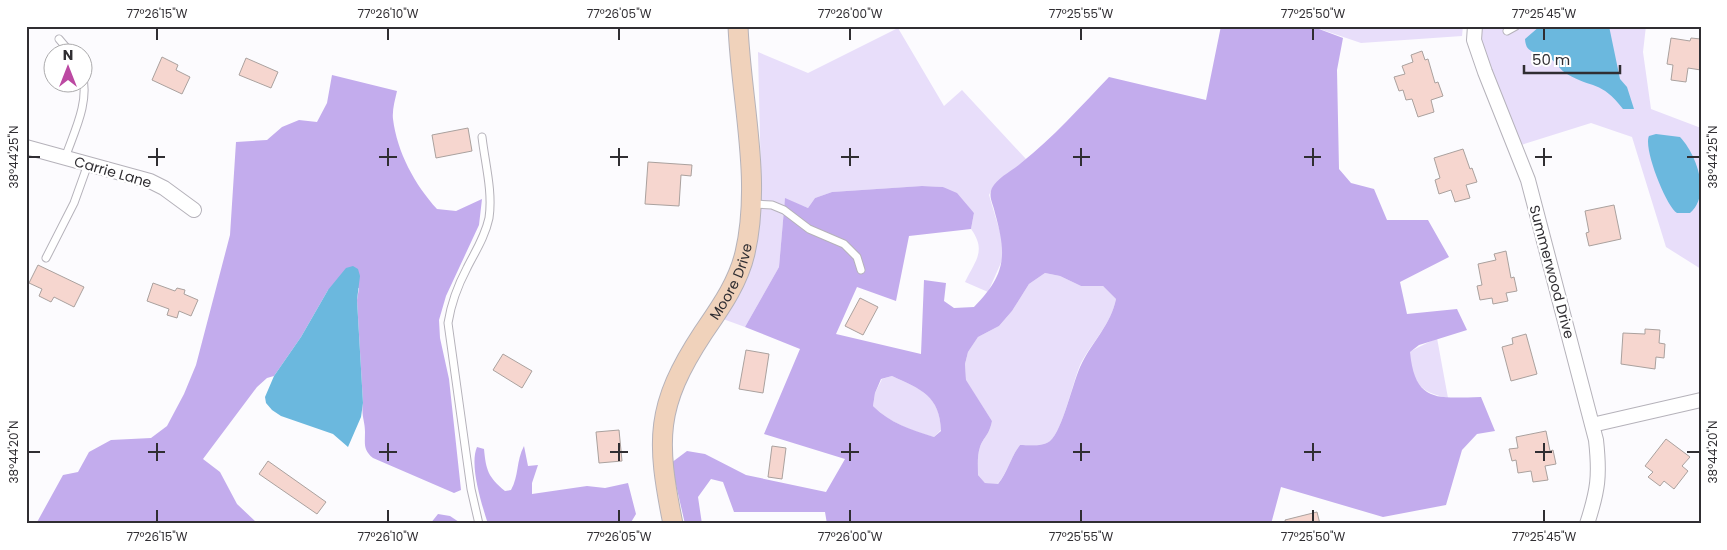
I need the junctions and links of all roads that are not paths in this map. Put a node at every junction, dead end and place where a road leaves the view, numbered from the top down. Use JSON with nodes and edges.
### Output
{"nodes":[{"id":1,"x":738,"y":26,"type":"edge"},
{"id":2,"x":1475,"y":26,"type":"edge"},
{"id":3,"x":1516,"y":26,"type":"edge"},
{"id":4,"x":1507,"y":31,"type":"dead end"},
{"id":5,"x":59,"y":39,"type":"dead end"},
{"id":6,"x":62,"y":42,"type":"edge"},
{"id":7,"x":85,"y":92,"type":"edge"},
{"id":8,"x":482,"y":137,"type":"dead end"},
{"id":9,"x":26,"y":147,"type":"edge"},
{"id":10,"x":65,"y":158,"type":"junction"},
{"id":11,"x":88,"y":164,"type":"junction"},
{"id":12,"x":750,"y":204,"type":"junction"},
{"id":13,"x":194,"y":210,"type":"dead end"},
{"id":14,"x":46,"y":258,"type":"dead end"},
{"id":15,"x":861,"y":270,"type":"dead end"},
{"id":16,"x":1701,"y":400,"type":"edge"},
{"id":17,"x":1592,"y":425,"type":"junction"},
{"id":18,"x":479,"y":524,"type":"edge"},
{"id":19,"x":673,"y":524,"type":"edge"},
{"id":20,"x":1587,"y":524,"type":"edge"}],
"edges":[{"from":1,"to":12,"type":"main road","name":"Moore Drive"},
{"from":2,"to":17,"type":"street","name":"Summerwood Drive"},
{"from":3,"to":4,"type":"lane"},
{"from":5,"to":6,"type":"lane"},
{"from":7,"to":10,"type":"lane"},
{"from":8,"to":18,"type":"lane"},
{"from":9,"to":10,"type":"street","name":"Carrie Lane"},
{"from":10,"to":11,"type":"street","name":"Carrie Lane"},
{"from":11,"to":13,"type":"street","name":"Carrie Lane"},
{"from":11,"to":14,"type":"lane"},
{"from":12,"to":15,"type":"lane"},
{"from":12,"to":19,"type":"main road","name":"Moore Drive"},
{"from":16,"to":17,"type":"street"},
{"from":17,"to":20,"type":"street","name":"Summerwood Drive"}]}
